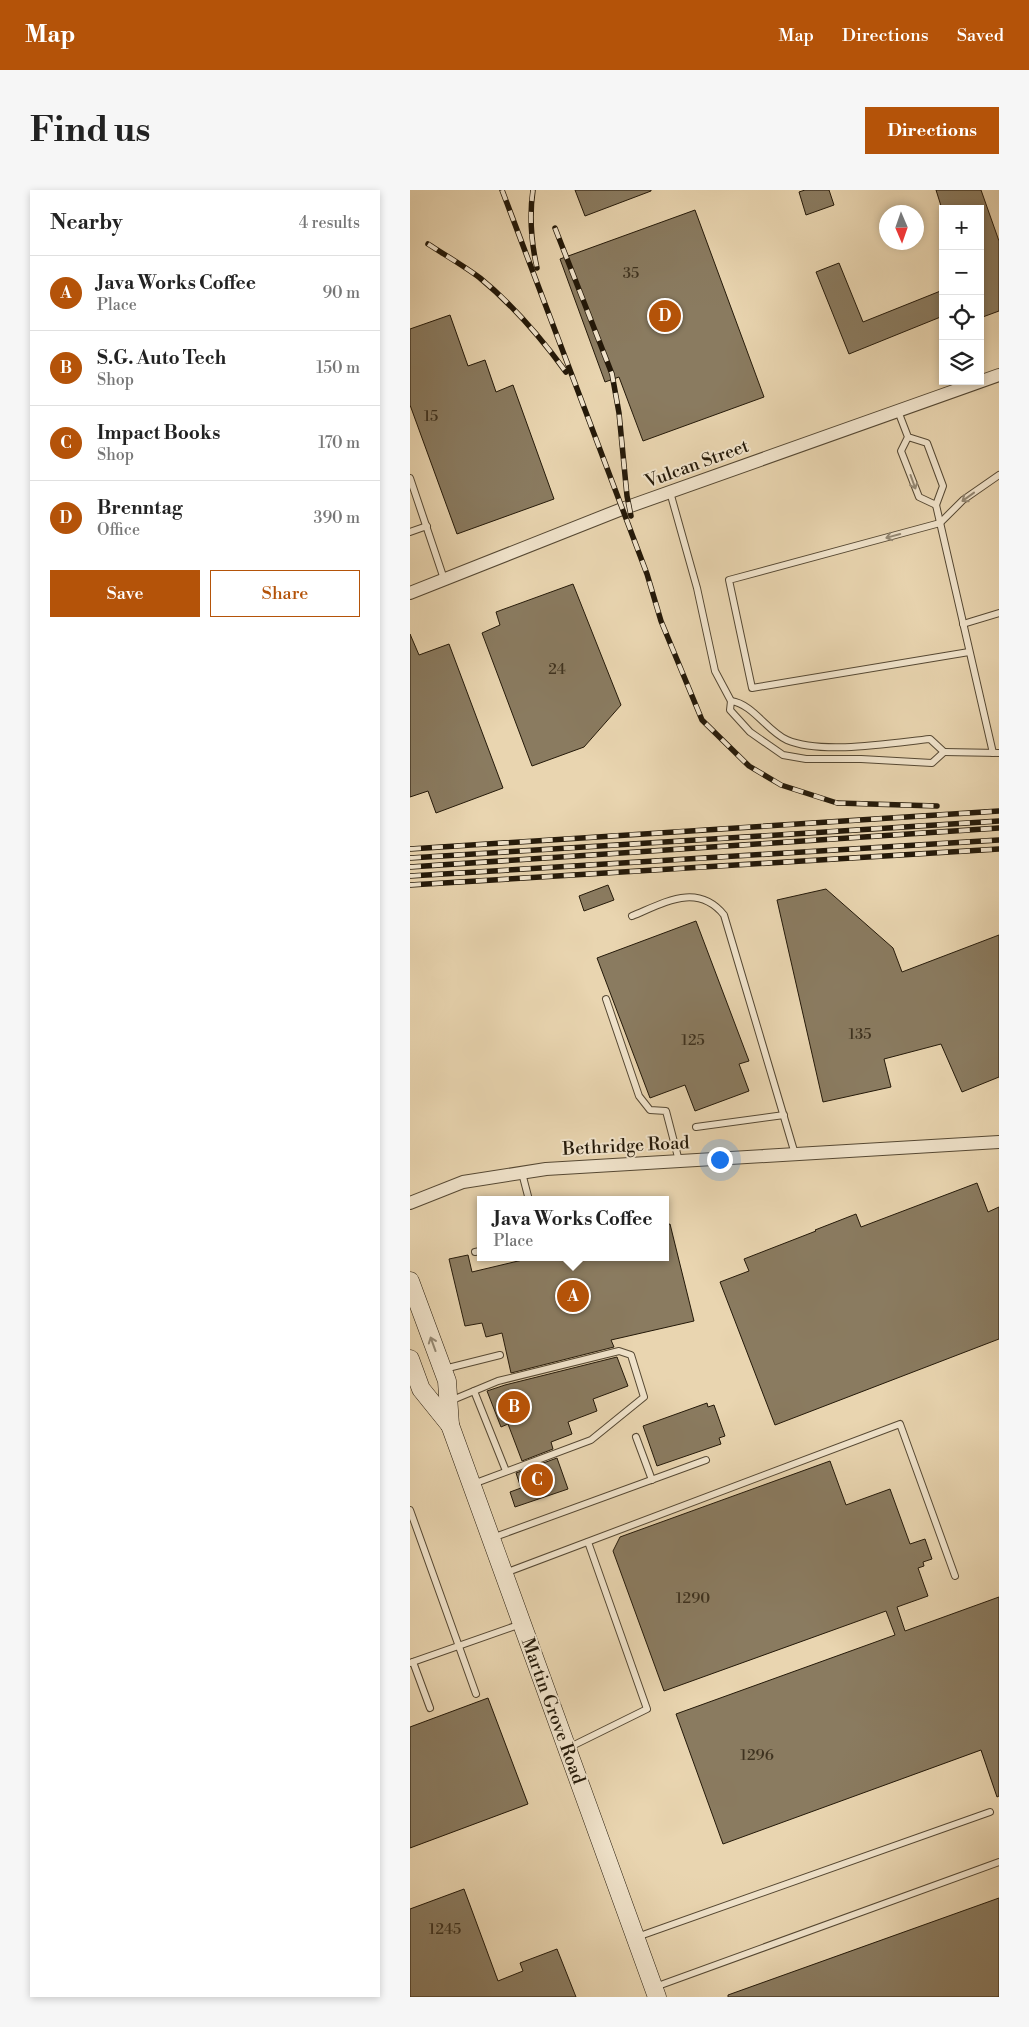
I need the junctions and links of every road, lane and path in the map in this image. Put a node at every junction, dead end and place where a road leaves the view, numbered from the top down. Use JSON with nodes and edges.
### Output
{"nodes":[{"id":1,"x":999,"y":375,"type":"edge"},
{"id":2,"x":898,"y":411,"type":"junction"},
{"id":3,"x":908,"y":437,"type":"junction"},
{"id":4,"x":999,"y":475,"type":"edge"},
{"id":5,"x":410,"y":478,"type":"edge"},
{"id":6,"x":412,"y":488,"type":"edge"},
{"id":7,"x":670,"y":492,"type":"junction"},
{"id":8,"x":936,"y":505,"type":"junction"},
{"id":9,"x":940,"y":523,"type":"junction"},
{"id":10,"x":427,"y":526,"type":"junction"},
{"id":11,"x":410,"y":532,"type":"edge"},
{"id":12,"x":444,"y":579,"type":"junction"},
{"id":13,"x":410,"y":593,"type":"edge"},
{"id":14,"x":999,"y":613,"type":"edge"},
{"id":15,"x":962,"y":624,"type":"junction"},
{"id":16,"x":969,"y":652,"type":"junction"},
{"id":17,"x":731,"y":702,"type":"junction"},
{"id":18,"x":944,"y":752,"type":"junction"},
{"id":19,"x":996,"y":753,"type":"edge"},
{"id":20,"x":632,"y":916,"type":"dead end"},
{"id":21,"x":606,"y":999,"type":"dead end"},
{"id":22,"x":784,"y":1115,"type":"junction"},
{"id":23,"x":696,"y":1127,"type":"dead end"},
{"id":24,"x":999,"y":1142,"type":"edge"},
{"id":25,"x":795,"y":1154,"type":"junction"},
{"id":26,"x":679,"y":1161,"type":"junction"},
{"id":27,"x":522,"y":1172,"type":"junction"},
{"id":28,"x":528,"y":1196,"type":"edge"},
{"id":29,"x":410,"y":1203,"type":"edge"},
{"id":30,"x":410,"y":1281,"type":"edge"},
{"id":31,"x":500,"y":1354,"type":"dead end"},
{"id":32,"x":410,"y":1359,"type":"edge"},
{"id":33,"x":443,"y":1370,"type":"junction"},
{"id":34,"x":474,"y":1391,"type":"junction"},
{"id":35,"x":448,"y":1401,"type":"junction"},
{"id":36,"x":450,"y":1425,"type":"junction"},
{"id":37,"x":636,"y":1436,"type":"dead end"},
{"id":38,"x":706,"y":1460,"type":"dead end"},
{"id":39,"x":506,"y":1471,"type":"junction"},
{"id":40,"x":652,"y":1480,"type":"junction"},
{"id":41,"x":472,"y":1484,"type":"junction"},
{"id":42,"x":410,"y":1510,"type":"edge"},
{"id":43,"x":491,"y":1538,"type":"junction"},
{"id":44,"x":588,"y":1542,"type":"junction"},
{"id":45,"x":503,"y":1573,"type":"junction"},
{"id":46,"x":955,"y":1576,"type":"dead end"},
{"id":47,"x":522,"y":1624,"type":"junction"},
{"id":48,"x":459,"y":1646,"type":"junction"},
{"id":49,"x":411,"y":1662,"type":"edge"},
{"id":50,"x":476,"y":1694,"type":"dead end"},
{"id":51,"x":430,"y":1708,"type":"dead end"},
{"id":52,"x":567,"y":1749,"type":"junction"},
{"id":53,"x":990,"y":1812,"type":"dead end"},
{"id":54,"x":999,"y":1862,"type":"edge"},
{"id":55,"x":635,"y":1937,"type":"junction"},
{"id":56,"x":655,"y":1992,"type":"edge"}],
"edges":[{"from":1,"to":2,"type":"street","name":"Vulcan Street"},
{"from":2,"to":3,"type":"lane"},
{"from":2,"to":7,"type":"street","name":"Vulcan Street"},
{"from":3,"to":8,"type":"lane","one_way":true},
{"from":3,"to":8,"type":"lane"},
{"from":4,"to":9,"type":"lane","one_way":true},
{"from":5,"to":6,"type":"lane"},
{"from":6,"to":10,"type":"lane"},
{"from":7,"to":12,"type":"street","name":"Vulcan Street"},
{"from":7,"to":17,"type":"lane"},
{"from":8,"to":9,"type":"lane"},
{"from":9,"to":15,"type":"lane"},
{"from":9,"to":16,"type":"lane","one_way":true},
{"from":10,"to":11,"type":"lane"},
{"from":10,"to":12,"type":"lane"},
{"from":12,"to":13,"type":"street","name":"Vulcan Street"},
{"from":14,"to":15,"type":"lane"},
{"from":15,"to":16,"type":"lane"},
{"from":16,"to":19,"type":"lane"},
{"from":17,"to":18,"type":"lane"},
{"from":17,"to":18,"type":"lane"},
{"from":18,"to":19,"type":"lane"},
{"from":20,"to":22,"type":"lane"},
{"from":21,"to":26,"type":"lane"},
{"from":22,"to":23,"type":"lane"},
{"from":22,"to":25,"type":"lane"},
{"from":24,"to":25,"type":"street","name":"Bethridge Road"},
{"from":25,"to":26,"type":"street","name":"Bethridge Road"},
{"from":26,"to":27,"type":"street","name":"Bethridge Road"},
{"from":27,"to":28,"type":"lane"},
{"from":27,"to":29,"type":"street","name":"Bethridge Road"},
{"from":33,"to":30,"type":"main road","name":"Martin Grove Road","one_way":true},
{"from":31,"to":33,"type":"lane"},
{"from":32,"to":36,"type":"main road","name":"Martin Grove Road"},
{"from":33,"to":35,"type":"main road","name":"Martin Grove Road"},
{"from":34,"to":35,"type":"lane"},
{"from":34,"to":39,"type":"lane"},
{"from":34,"to":39,"type":"lane"},
{"from":35,"to":36,"type":"main road","name":"Martin Grove Road"},
{"from":36,"to":41,"type":"main road","name":"Martin Grove Road"},
{"from":37,"to":40,"type":"lane"},
{"from":38,"to":40,"type":"lane"},
{"from":39,"to":41,"type":"lane"},
{"from":40,"to":43,"type":"lane"},
{"from":41,"to":43,"type":"main road","name":"Martin Grove Road"},
{"from":42,"to":48,"type":"lane"},
{"from":43,"to":45,"type":"main road","name":"Martin Grove Road"},
{"from":44,"to":45,"type":"lane"},
{"from":44,"to":46,"type":"lane"},
{"from":44,"to":52,"type":"lane"},
{"from":45,"to":47,"type":"main road","name":"Martin Grove Road"},
{"from":47,"to":48,"type":"lane"},
{"from":47,"to":52,"type":"main road","name":"Martin Grove Road"},
{"from":48,"to":49,"type":"lane"},
{"from":48,"to":50,"type":"lane"},
{"from":49,"to":51,"type":"lane"},
{"from":52,"to":55,"type":"main road","name":"Martin Grove Road"},
{"from":53,"to":55,"type":"lane"},
{"from":54,"to":56,"type":"lane"},
{"from":55,"to":56,"type":"main road","name":"Martin Grove Road"}]}
